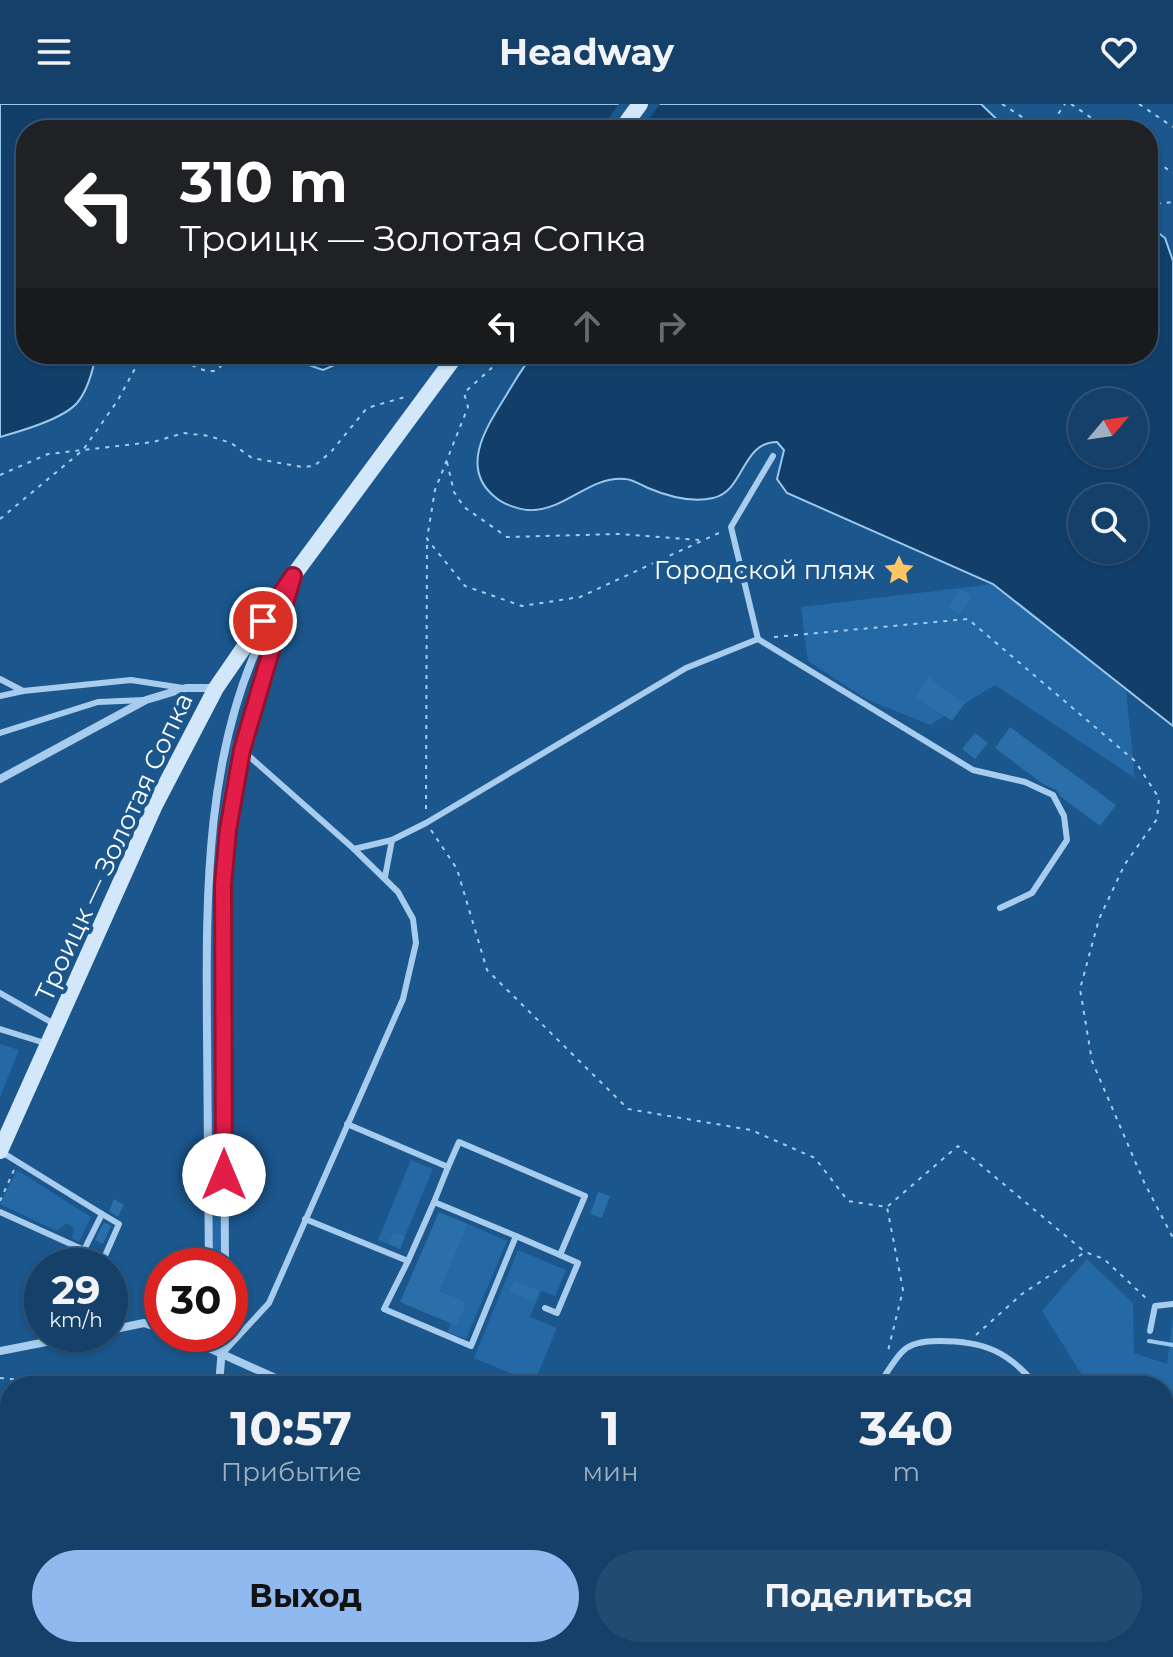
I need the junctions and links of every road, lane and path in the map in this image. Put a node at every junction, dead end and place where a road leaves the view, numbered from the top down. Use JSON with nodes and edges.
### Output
{"nodes":[{"id":1,"x":1002,"y":104,"type":"edge"},
{"id":2,"x":1071,"y":104,"type":"edge"},
{"id":3,"x":1139,"y":104,"type":"edge"},
{"id":4,"x":1027,"y":120,"type":"edge"},
{"id":5,"x":1094,"y":120,"type":"edge"},
{"id":6,"x":1173,"y":127,"type":"edge"},
{"id":7,"x":137,"y":364,"type":"edge"},
{"id":8,"x":189,"y":364,"type":"edge"},
{"id":9,"x":222,"y":364,"type":"edge"},
{"id":10,"x":450,"y":364,"type":"edge"},
{"id":11,"x":496,"y":364,"type":"edge"},
{"id":12,"x":406,"y":397,"type":"dead end"},
{"id":13,"x":83,"y":450,"type":"junction"},
{"id":14,"x":773,"y":456,"type":"dead end"},
{"id":15,"x":447,"y":461,"type":"junction"},
{"id":16,"x":0,"y":475,"type":"edge"},
{"id":17,"x":0,"y":519,"type":"edge"},
{"id":18,"x":731,"y":527,"type":"junction"},
{"id":19,"x":427,"y":539,"type":"junction"},
{"id":20,"x":702,"y":540,"type":"junction"},
{"id":21,"x":293,"y":576,"type":"junction"},
{"id":22,"x":758,"y":639,"type":"junction"},
{"id":23,"x":0,"y":679,"type":"edge"},
{"id":24,"x":186,"y":688,"type":"junction"},
{"id":25,"x":216,"y":688,"type":"junction"},
{"id":26,"x":23,"y":691,"type":"junction"},
{"id":27,"x":0,"y":696,"type":"edge"},
{"id":28,"x":146,"y":700,"type":"junction"},
{"id":29,"x":0,"y":733,"type":"edge"},
{"id":30,"x":242,"y":750,"type":"junction"},
{"id":31,"x":0,"y":779,"type":"edge"},
{"id":32,"x":426,"y":823,"type":"junction"},
{"id":33,"x":392,"y":840,"type":"junction"},
{"id":34,"x":354,"y":849,"type":"junction"},
{"id":35,"x":385,"y":877,"type":"junction"},
{"id":36,"x":1000,"y":908,"type":"dead end"},
{"id":37,"x":0,"y":993,"type":"edge"},
{"id":38,"x":56,"y":1025,"type":"junction"},
{"id":39,"x":0,"y":1029,"type":"edge"},
{"id":40,"x":48,"y":1044,"type":"junction"},
{"id":41,"x":347,"y":1124,"type":"junction"},
{"id":42,"x":0,"y":1151,"type":"edge"},
{"id":43,"x":18,"y":1162,"type":"junction"},
{"id":44,"x":448,"y":1167,"type":"junction"},
{"id":45,"x":0,"y":1202,"type":"edge"},
{"id":46,"x":434,"y":1202,"type":"junction"},
{"id":47,"x":887,"y":1207,"type":"junction"},
{"id":48,"x":0,"y":1212,"type":"edge"},
{"id":49,"x":102,"y":1214,"type":"junction"},
{"id":50,"x":305,"y":1219,"type":"junction"},
{"id":51,"x":516,"y":1236,"type":"junction"},
{"id":52,"x":1173,"y":1238,"type":"edge"},
{"id":53,"x":80,"y":1248,"type":"edge"},
{"id":54,"x":85,"y":1248,"type":"edge"},
{"id":55,"x":108,"y":1248,"type":"edge"},
{"id":56,"x":209,"y":1248,"type":"edge"},
{"id":57,"x":225,"y":1248,"type":"edge"},
{"id":58,"x":1085,"y":1252,"type":"junction"},
{"id":59,"x":560,"y":1255,"type":"junction"},
{"id":60,"x":408,"y":1261,"type":"junction"},
{"id":61,"x":1173,"y":1304,"type":"edge"},
{"id":62,"x":1155,"y":1306,"type":"junction"},
{"id":63,"x":545,"y":1308,"type":"dead end"},
{"id":64,"x":1150,"y":1331,"type":"dead end"},
{"id":65,"x":969,"y":1341,"type":"junction"},
{"id":66,"x":24,"y":1346,"type":"edge"},
{"id":67,"x":0,"y":1351,"type":"edge"},
{"id":68,"x":218,"y":1352,"type":"edge"},
{"id":69,"x":222,"y":1354,"type":"junction"},
{"id":70,"x":220,"y":1376,"type":"edge"},
{"id":71,"x":271,"y":1376,"type":"edge"},
{"id":72,"x":884,"y":1376,"type":"edge"},
{"id":73,"x":885,"y":1376,"type":"edge"},
{"id":74,"x":1029,"y":1376,"type":"edge"}],
"edges":[{"from":1,"to":4,"type":"path"},
{"from":2,"to":5,"type":"path"},
{"from":3,"to":6,"type":"path"},
{"from":7,"to":13,"type":"path"},
{"from":8,"to":9,"type":"path"},
{"from":10,"to":21,"type":"street","name":"Троицк — Золотая Сопка"},
{"from":11,"to":15,"type":"path"},
{"from":12,"to":13,"type":"path"},
{"from":13,"to":16,"type":"path"},
{"from":13,"to":17,"type":"path"},
{"from":14,"to":18,"type":"lane"},
{"from":15,"to":19,"type":"path"},
{"from":15,"to":20,"type":"path"},
{"from":18,"to":20,"type":"path"},
{"from":18,"to":22,"type":"lane"},
{"from":19,"to":20,"type":"path"},
{"from":19,"to":32,"type":"path"},
{"from":21,"to":25,"type":"street","name":"Троицк — Золотая Сопка"},
{"from":21,"to":30,"type":"street"},
{"from":21,"to":56,"type":"street"},
{"from":22,"to":32,"type":"lane"},
{"from":22,"to":36,"type":"lane"},
{"from":22,"to":52,"type":"path"},
{"from":23,"to":26,"type":"lane"},
{"from":24,"to":25,"type":"street"},
{"from":24,"to":26,"type":"lane"},
{"from":24,"to":28,"type":"street"},
{"from":25,"to":38,"type":"street","name":"Троицк — Золотая Сопка"},
{"from":26,"to":27,"type":"lane"},
{"from":28,"to":29,"type":"lane"},
{"from":28,"to":31,"type":"street"},
{"from":30,"to":34,"type":"lane"},
{"from":30,"to":57,"type":"street"},
{"from":32,"to":33,"type":"lane"},
{"from":32,"to":47,"type":"path"},
{"from":33,"to":34,"type":"lane"},
{"from":33,"to":35,"type":"lane"},
{"from":34,"to":35,"type":"lane"},
{"from":35,"to":41,"type":"lane"},
{"from":37,"to":38,"type":"lane"},
{"from":38,"to":40,"type":"street","name":"Троицк — Золотая Сопка"},
{"from":39,"to":40,"type":"lane"},
{"from":40,"to":42,"type":"street","name":"Троицк — Золотая Сопка"},
{"from":41,"to":44,"type":"lane"},
{"from":41,"to":50,"type":"lane"},
{"from":42,"to":43,"type":"lane"},
{"from":43,"to":45,"type":"path"},
{"from":43,"to":49,"type":"lane"},
{"from":44,"to":46,"type":"lane"},
{"from":44,"to":59,"type":"lane"},
{"from":46,"to":51,"type":"lane"},
{"from":46,"to":60,"type":"lane"},
{"from":47,"to":58,"type":"path"},
{"from":47,"to":72,"type":"path"},
{"from":48,"to":53,"type":"lane"},
{"from":49,"to":54,"type":"lane"},
{"from":49,"to":55,"type":"lane"},
{"from":50,"to":60,"type":"lane"},
{"from":50,"to":69,"type":"lane"},
{"from":51,"to":59,"type":"lane"},
{"from":51,"to":60,"type":"lane"},
{"from":58,"to":62,"type":"path"},
{"from":58,"to":65,"type":"path"},
{"from":59,"to":63,"type":"lane"},
{"from":61,"to":62,"type":"lane"},
{"from":62,"to":64,"type":"lane"},
{"from":65,"to":73,"type":"lane"},
{"from":65,"to":74,"type":"lane"},
{"from":66,"to":67,"type":"street"},
{"from":68,"to":69,"type":"street"},
{"from":69,"to":70,"type":"street"},
{"from":69,"to":71,"type":"street"}]}
